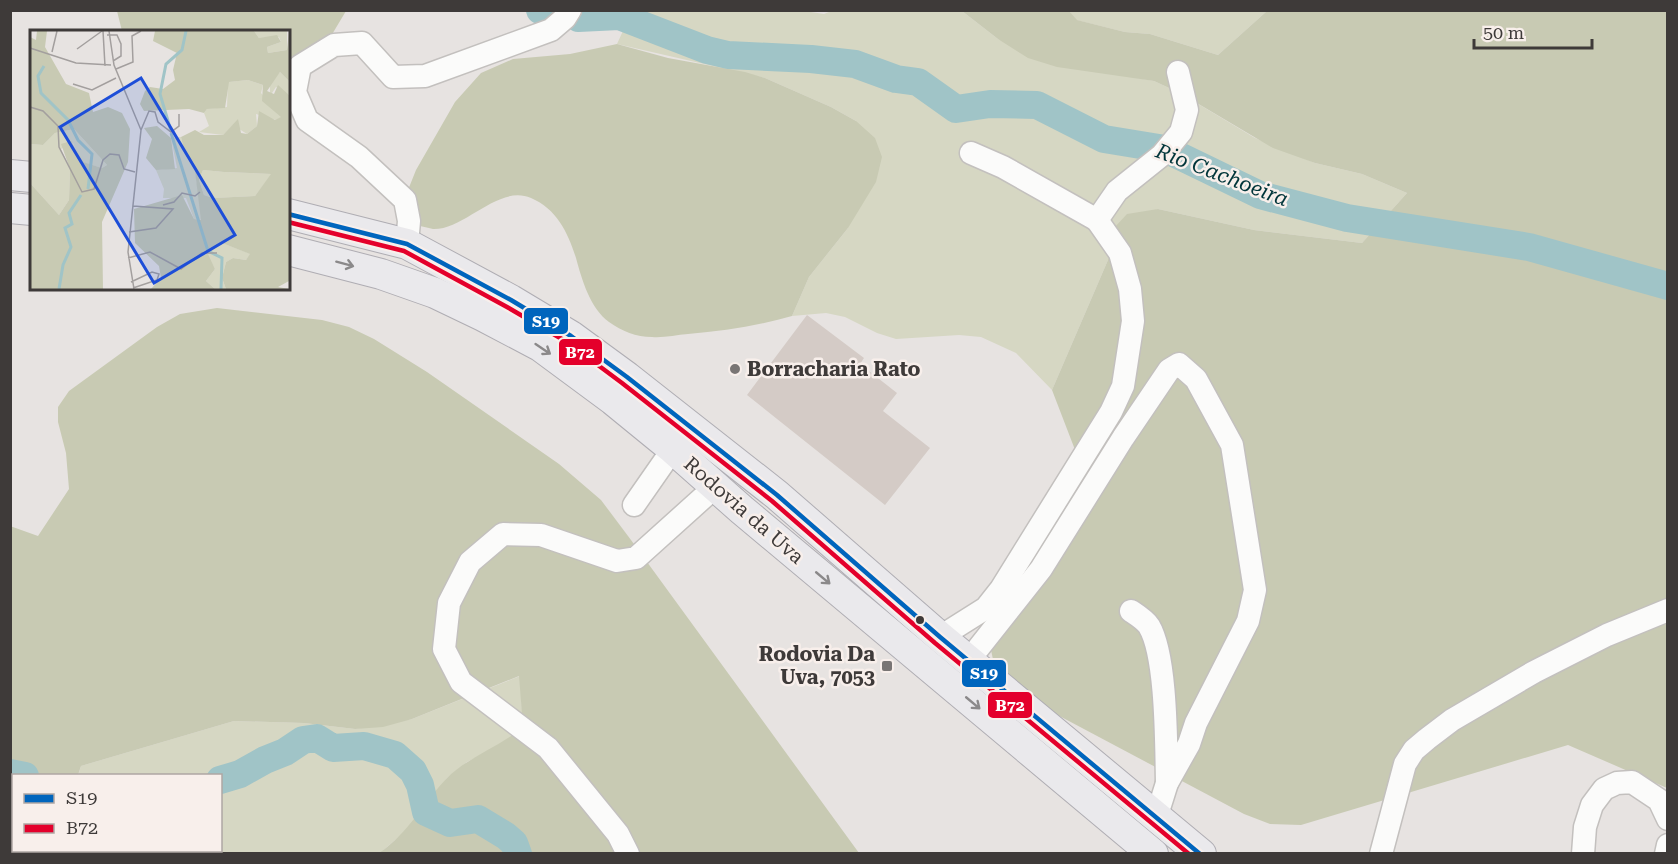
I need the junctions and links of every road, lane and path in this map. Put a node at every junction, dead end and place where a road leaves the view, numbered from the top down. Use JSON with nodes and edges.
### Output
{"nodes":[{"id":1,"x":570,"y":10,"type":"edge"},
{"id":2,"x":1178,"y":72,"type":"dead end"},
{"id":3,"x":971,"y":153,"type":"dead end"},
{"id":4,"x":10,"y":175,"type":"edge"},
{"id":5,"x":30,"y":177,"type":"edge"},
{"id":6,"x":10,"y":208,"type":"edge"},
{"id":7,"x":30,"y":210,"type":"edge"},
{"id":8,"x":290,"y":215,"type":"edge"},
{"id":9,"x":1097,"y":220,"type":"junction"},
{"id":10,"x":407,"y":244,"type":"junction"},
{"id":11,"x":290,"y":251,"type":"edge"},
{"id":12,"x":673,"y":449,"type":"junction"},
{"id":13,"x":716,"y":486,"type":"junction"},
{"id":14,"x":634,"y":505,"type":"dead end"},
{"id":15,"x":1131,"y":610,"type":"dead end"},
{"id":16,"x":1668,"y":610,"type":"edge"},
{"id":17,"x":940,"y":638,"type":"junction"},
{"id":18,"x":969,"y":660,"type":"junction"},
{"id":19,"x":1167,"y":783,"type":"junction"},
{"id":20,"x":1156,"y":818,"type":"junction"},
{"id":21,"x":1668,"y":819,"type":"edge"},
{"id":22,"x":1668,"y":845,"type":"edge"},
{"id":23,"x":628,"y":854,"type":"edge"},
{"id":24,"x":1153,"y":854,"type":"edge"},
{"id":25,"x":1201,"y":854,"type":"edge"},
{"id":26,"x":1381,"y":854,"type":"edge"},
{"id":27,"x":1583,"y":854,"type":"edge"},
{"id":28,"x":1666,"y":854,"type":"edge"}],
"edges":[{"from":1,"to":10,"type":"street"},
{"from":2,"to":9,"type":"street"},
{"from":3,"to":9,"type":"street"},
{"from":4,"to":5,"type":"main road"},
{"from":6,"to":7,"type":"main road"},
{"from":8,"to":10,"type":"main road","name":"Rodovia da Uva"},
{"from":9,"to":17,"type":"street"},
{"from":10,"to":17,"type":"main road","name":"Rodovia da Uva"},
{"from":11,"to":12,"type":"main road","name":"Rodovia da Uva","one_way":true},
{"from":12,"to":13,"type":"main road","name":"Rodovia da Uva"},
{"from":12,"to":14,"type":"street"},
{"from":13,"to":23,"type":"street"},
{"from":13,"to":24,"type":"main road","name":"Rodovia da Uva","one_way":true},
{"from":15,"to":19,"type":"street"},
{"from":16,"to":26,"type":"street"},
{"from":17,"to":18,"type":"main road","name":"Rodovia da Uva"},
{"from":18,"to":19,"type":"street"},
{"from":18,"to":20,"type":"main road","name":"Rodovia da Uva"},
{"from":19,"to":20,"type":"street"},
{"from":20,"to":25,"type":"main road","name":"Rodovia da Uva"},
{"from":21,"to":27,"type":"street"},
{"from":22,"to":28,"type":"street"}]}
